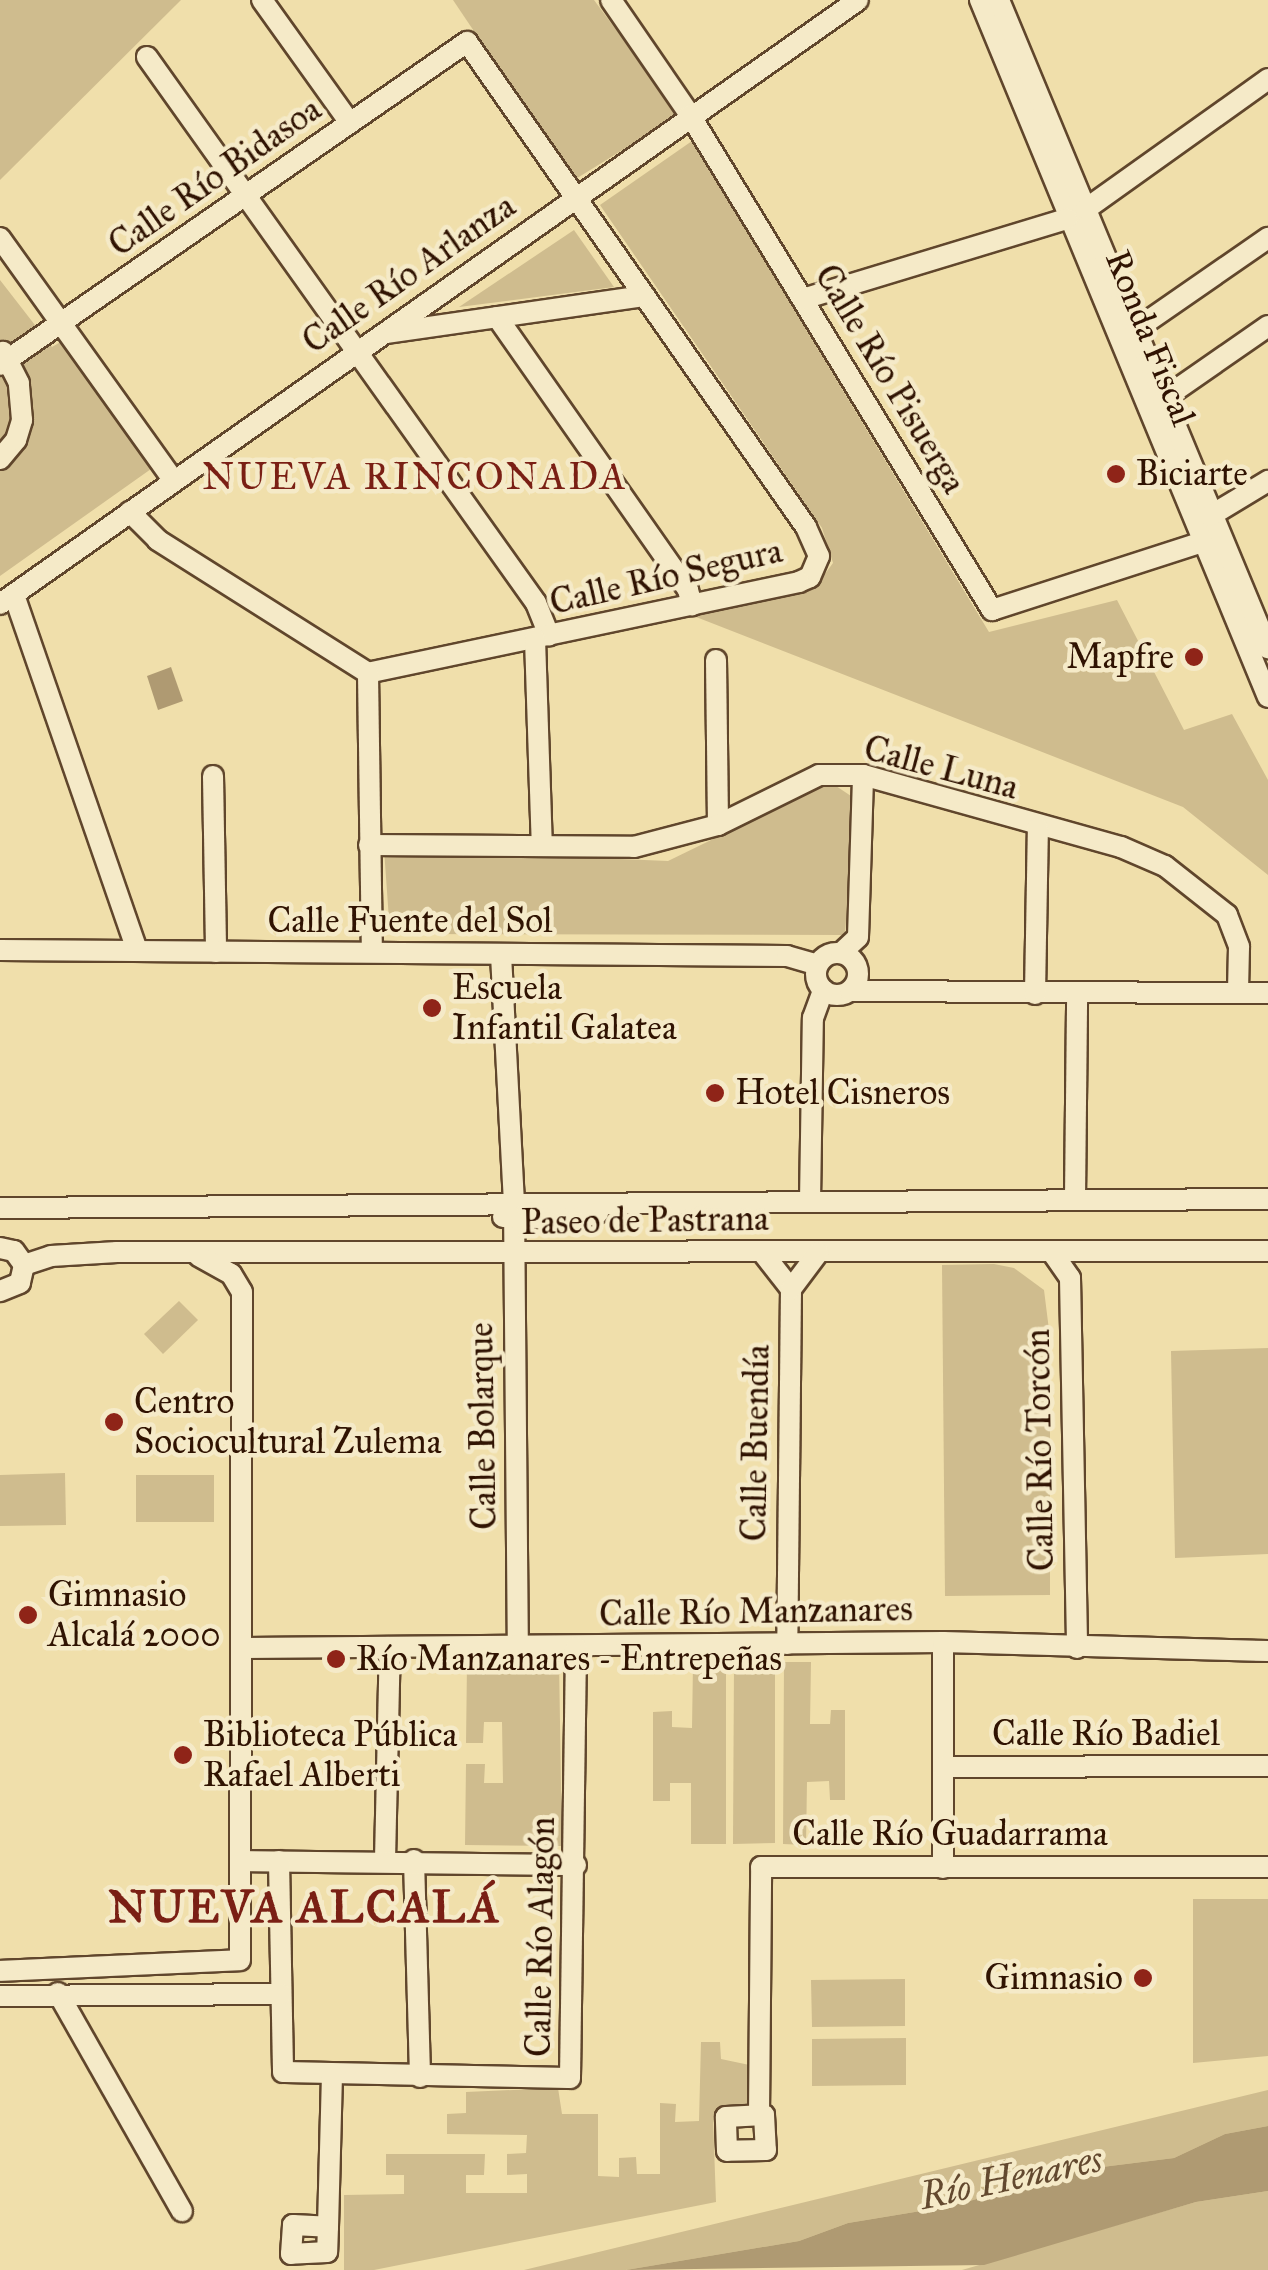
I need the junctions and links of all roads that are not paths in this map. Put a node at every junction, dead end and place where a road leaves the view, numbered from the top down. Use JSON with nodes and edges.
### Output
{"nodes":[{"id":1,"x":262,"y":0,"type":"edge"},
{"id":2,"x":611,"y":0,"type":"edge"},
{"id":3,"x":858,"y":0,"type":"edge"},
{"id":4,"x":980,"y":0,"type":"edge"},
{"id":5,"x":999,"y":0,"type":"edge"},
{"id":6,"x":467,"y":42,"type":"joint"},
{"id":7,"x":146,"y":57,"type":"dead end"},
{"id":8,"x":1268,"y":79,"type":"edge"},
{"id":9,"x":690,"y":115,"type":"junction"},
{"id":10,"x":350,"y":123,"type":"junction"},
{"id":11,"x":244,"y":196,"type":"junction"},
{"id":12,"x":575,"y":196,"type":"junction"},
{"id":13,"x":1076,"y":214,"type":"junction"},
{"id":14,"x":0,"y":238,"type":"edge"},
{"id":15,"x":1268,"y":238,"type":"edge"},
{"id":16,"x":644,"y":296,"type":"junction"},
{"id":17,"x":803,"y":299,"type":"junction"},
{"id":18,"x":497,"y":318,"type":"junction"},
{"id":19,"x":62,"y":322,"type":"junction"},
{"id":20,"x":1268,"y":326,"type":"edge"},
{"id":21,"x":1135,"y":330,"type":"junction"},
{"id":22,"x":380,"y":334,"type":"junction"},
{"id":23,"x":356,"y":351,"type":"junction"},
{"id":24,"x":3,"y":358,"type":"edge"},
{"id":25,"x":1162,"y":399,"type":"junction"},
{"id":26,"x":0,"y":459,"type":"edge"},
{"id":27,"x":174,"y":481,"type":"junction"},
{"id":28,"x":1268,"y":482,"type":"edge"},
{"id":29,"x":130,"y":512,"type":"junction"},
{"id":30,"x":1210,"y":516,"type":"junction"},
{"id":31,"x":1199,"y":543,"type":"junction"},
{"id":32,"x":7,"y":599,"type":"edge"},
{"id":33,"x":692,"y":605,"type":"junction"},
{"id":34,"x":542,"y":638,"type":"junction"},
{"id":35,"x":1268,"y":648,"type":"edge"},
{"id":36,"x":716,"y":660,"type":"dead end"},
{"id":37,"x":368,"y":673,"type":"junction"},
{"id":38,"x":1268,"y":697,"type":"edge"},
{"id":39,"x":863,"y":775,"type":"junction"},
{"id":40,"x":214,"y":776,"type":"dead end"},
{"id":41,"x":718,"y":825,"type":"junction"},
{"id":42,"x":1038,"y":828,"type":"junction"},
{"id":43,"x":369,"y":845,"type":"junction"},
{"id":44,"x":542,"y":846,"type":"junction"},
{"id":45,"x":0,"y":950,"type":"edge"},
{"id":46,"x":137,"y":950,"type":"junction"},
{"id":47,"x":216,"y":952,"type":"junction"},
{"id":48,"x":372,"y":952,"type":"junction"},
{"id":49,"x":841,"y":953,"type":"junction"},
{"id":50,"x":501,"y":955,"type":"junction"},
{"id":51,"x":818,"y":965,"type":"junction"},
{"id":52,"x":823,"y":990,"type":"junction"},
{"id":53,"x":850,"y":992,"type":"junction"},
{"id":54,"x":1238,"y":992,"type":"junction"},
{"id":55,"x":1268,"y":993,"type":"edge"},
{"id":56,"x":1035,"y":994,"type":"junction"},
{"id":57,"x":1077,"y":994,"type":"junction"},
{"id":58,"x":1075,"y":1198,"type":"junction"},
{"id":59,"x":1268,"y":1199,"type":"edge"},
{"id":60,"x":810,"y":1201,"type":"junction"},
{"id":61,"x":0,"y":1208,"type":"edge"},
{"id":62,"x":514,"y":1211,"type":"junction"},
{"id":63,"x":0,"y":1248,"type":"edge"},
{"id":64,"x":1268,"y":1251,"type":"edge"},
{"id":65,"x":762,"y":1252,"type":"junction"},
{"id":66,"x":191,"y":1253,"type":"junction"},
{"id":67,"x":818,"y":1253,"type":"junction"},
{"id":68,"x":1054,"y":1254,"type":"junction"},
{"id":69,"x":514,"y":1255,"type":"junction"},
{"id":70,"x":277,"y":1256,"type":"junction"},
{"id":71,"x":24,"y":1265,"type":"junction"},
{"id":72,"x":791,"y":1289,"type":"junction"},
{"id":73,"x":0,"y":1290,"type":"edge"},
{"id":74,"x":242,"y":1292,"type":"junction"},
{"id":75,"x":943,"y":1642,"type":"junction"},
{"id":76,"x":786,"y":1644,"type":"junction"},
{"id":77,"x":518,"y":1647,"type":"junction"},
{"id":78,"x":576,"y":1647,"type":"junction"},
{"id":79,"x":245,"y":1648,"type":"junction"},
{"id":80,"x":390,"y":1648,"type":"junction"},
{"id":81,"x":1077,"y":1648,"type":"junction"},
{"id":82,"x":1268,"y":1651,"type":"edge"},
{"id":83,"x":1268,"y":1766,"type":"edge"},
{"id":84,"x":943,"y":1767,"type":"junction"},
{"id":85,"x":385,"y":1860,"type":"junction"},
{"id":86,"x":414,"y":1860,"type":"junction"},
{"id":87,"x":244,"y":1861,"type":"junction"},
{"id":88,"x":279,"y":1861,"type":"junction"},
{"id":89,"x":576,"y":1865,"type":"junction"},
{"id":90,"x":1268,"y":1867,"type":"edge"},
{"id":91,"x":944,"y":1868,"type":"junction"},
{"id":92,"x":30,"y":1968,"type":"junction"},
{"id":93,"x":0,"y":1970,"type":"edge"},
{"id":94,"x":58,"y":1993,"type":"junction"},
{"id":95,"x":34,"y":1994,"type":"junction"},
{"id":96,"x":282,"y":1994,"type":"junction"},
{"id":97,"x":0,"y":1996,"type":"edge"},
{"id":98,"x":332,"y":2075,"type":"junction"},
{"id":99,"x":420,"y":2077,"type":"junction"},
{"id":100,"x":759,"y":2116,"type":"dead end"},
{"id":101,"x":182,"y":2211,"type":"dead end"},
{"id":102,"x":328,"y":2227,"type":"dead end"}],
"edges":[{"from":1,"to":10,"type":"street"},
{"from":2,"to":9,"type":"street","name":"Calle Río Pisuerga"},
{"from":3,"to":9,"type":"street","name":"Calle Río Arlanza"},
{"from":4,"to":13,"type":"street","name":"Ronda Fiscal"},
{"from":5,"to":13,"type":"street","name":"Ronda Fiscal"},
{"from":6,"to":10,"type":"street","name":"Calle Río Bidasoa"},
{"from":6,"to":12,"type":"street","name":"Calle Río Segura"},
{"from":7,"to":11,"type":"street"},
{"from":8,"to":13,"type":"street"},
{"from":9,"to":12,"type":"street","name":"Calle Río Arlanza"},
{"from":9,"to":17,"type":"street","name":"Calle Río Pisuerga"},
{"from":10,"to":11,"type":"street","name":"Calle Río Bidasoa"},
{"from":11,"to":19,"type":"street","name":"Calle Río Bidasoa"},
{"from":11,"to":23,"type":"street"},
{"from":12,"to":16,"type":"street","name":"Calle Río Segura"},
{"from":12,"to":22,"type":"street","name":"Calle Río Arlanza"},
{"from":13,"to":17,"type":"street"},
{"from":13,"to":21,"type":"street","name":"Ronda Fiscal"},
{"from":13,"to":31,"type":"street","name":"Ronda Fiscal"},
{"from":14,"to":19,"type":"street"},
{"from":15,"to":21,"type":"street"},
{"from":16,"to":18,"type":"street"},
{"from":16,"to":33,"type":"street","name":"Calle Río Segura"},
{"from":17,"to":31,"type":"street","name":"Calle Río Pisuerga"},
{"from":18,"to":22,"type":"street"},
{"from":18,"to":33,"type":"street"},
{"from":19,"to":24,"type":"street","name":"Calle Río Bidasoa"},
{"from":19,"to":27,"type":"street"},
{"from":20,"to":25,"type":"street"},
{"from":21,"to":25,"type":"street","name":"Ronda Fiscal"},
{"from":22,"to":23,"type":"street","name":"Calle Río Arlanza"},
{"from":23,"to":27,"type":"street","name":"Calle Río Arlanza"},
{"from":23,"to":34,"type":"street"},
{"from":24,"to":26,"type":"street"},
{"from":25,"to":30,"type":"street","name":"Ronda Fiscal"},
{"from":27,"to":29,"type":"street","name":"Calle Río Arlanza"},
{"from":28,"to":30,"type":"street"},
{"from":29,"to":32,"type":"street","name":"Calle Río Arlanza"},
{"from":29,"to":37,"type":"street"},
{"from":30,"to":35,"type":"street","name":"Ronda Fiscal"},
{"from":31,"to":38,"type":"street","name":"Ronda Fiscal"},
{"from":32,"to":46,"type":"street"},
{"from":33,"to":34,"type":"street","name":"Calle Río Segura"},
{"from":34,"to":37,"type":"street","name":"Calle Río Segura"},
{"from":34,"to":44,"type":"street"},
{"from":36,"to":41,"type":"street"},
{"from":37,"to":43,"type":"street"},
{"from":39,"to":41,"type":"street","name":"Calle Luna"},
{"from":39,"to":42,"type":"street","name":"Calle Luna"},
{"from":39,"to":49,"type":"street"},
{"from":40,"to":47,"type":"street"},
{"from":41,"to":44,"type":"street","name":"Calle Luna"},
{"from":42,"to":54,"type":"street","name":"Calle Luna"},
{"from":42,"to":56,"type":"street"},
{"from":43,"to":44,"type":"street","name":"Calle Luna"},
{"from":43,"to":48,"type":"street"},
{"from":45,"to":46,"type":"street","name":"Calle Fuente del Sol"},
{"from":46,"to":47,"type":"street","name":"Calle Fuente del Sol"},
{"from":47,"to":48,"type":"street","name":"Calle Fuente del Sol"},
{"from":48,"to":50,"type":"street","name":"Calle Fuente del Sol"},
{"from":49,"to":51,"type":"street"},
{"from":49,"to":53,"type":"street"},
{"from":50,"to":51,"type":"street","name":"Calle Fuente del Sol"},
{"from":50,"to":62,"type":"street","name":"Calle Bolarque"},
{"from":51,"to":52,"type":"street"},
{"from":52,"to":53,"type":"street"},
{"from":52,"to":60,"type":"street"},
{"from":53,"to":56,"type":"street"},
{"from":54,"to":55,"type":"street"},
{"from":54,"to":57,"type":"street"},
{"from":56,"to":57,"type":"street"},
{"from":57,"to":58,"type":"street"},
{"from":58,"to":59,"type":"street","name":"Paseo de Pastrana"},
{"from":58,"to":60,"type":"street","name":"Paseo de Pastrana"},
{"from":60,"to":62,"type":"street","name":"Paseo de Pastrana"},
{"from":61,"to":62,"type":"street","name":"Paseo de Pastrana"},
{"from":62,"to":69,"type":"street","name":"Calle Bolarque"},
{"from":63,"to":71,"type":"street"},
{"from":64,"to":68,"type":"street","name":"Paseo de Pastrana"},
{"from":65,"to":67,"type":"street","name":"Paseo de Pastrana"},
{"from":65,"to":69,"type":"street","name":"Paseo de Pastrana"},
{"from":65,"to":72,"type":"street"},
{"from":66,"to":70,"type":"street","name":"Paseo de Pastrana"},
{"from":66,"to":71,"type":"street","name":"Paseo de Pastrana"},
{"from":66,"to":74,"type":"street"},
{"from":67,"to":68,"type":"street","name":"Paseo de Pastrana"},
{"from":67,"to":72,"type":"street"},
{"from":68,"to":81,"type":"street","name":"Calle Río Torcón"},
{"from":69,"to":70,"type":"street","name":"Paseo de Pastrana"},
{"from":69,"to":77,"type":"street","name":"Calle Bolarque"},
{"from":70,"to":74,"type":"street"},
{"from":71,"to":73,"type":"street"},
{"from":72,"to":76,"type":"street","name":"Calle Buendía"},
{"from":74,"to":79,"type":"street"},
{"from":75,"to":76,"type":"street","name":"Calle Río Manzanares"},
{"from":75,"to":81,"type":"street","name":"Calle Río Manzanares"},
{"from":75,"to":84,"type":"street"},
{"from":76,"to":78,"type":"street","name":"Calle Río Manzanares"},
{"from":77,"to":78,"type":"street","name":"Calle Río Manzanares"},
{"from":77,"to":80,"type":"street","name":"Calle Río Manzanares"},
{"from":78,"to":89,"type":"street","name":"Calle Río Alagón"},
{"from":79,"to":80,"type":"street","name":"Calle Río Manzanares"},
{"from":79,"to":87,"type":"street"},
{"from":80,"to":85,"type":"street"},
{"from":81,"to":82,"type":"street","name":"Calle Río Manzanares"},
{"from":83,"to":84,"type":"street","name":"Calle Río Badiel"},
{"from":84,"to":91,"type":"street"},
{"from":85,"to":86,"type":"street"},
{"from":85,"to":88,"type":"street"},
{"from":86,"to":89,"type":"street"},
{"from":86,"to":99,"type":"street"},
{"from":87,"to":88,"type":"street"},
{"from":87,"to":92,"type":"street"},
{"from":88,"to":96,"type":"street"},
{"from":89,"to":99,"type":"street","name":"Calle Río Alagón"},
{"from":90,"to":91,"type":"street","name":"Calle Río Guadarrama"},
{"from":91,"to":100,"type":"street","name":"Calle Río Guadarrama"},
{"from":92,"to":93,"type":"street"},
{"from":92,"to":95,"type":"street"},
{"from":94,"to":95,"type":"street"},
{"from":94,"to":96,"type":"street"},
{"from":94,"to":101,"type":"street"},
{"from":95,"to":97,"type":"street"},
{"from":96,"to":98,"type":"street"},
{"from":98,"to":99,"type":"street"},
{"from":98,"to":102,"type":"street"}]}
